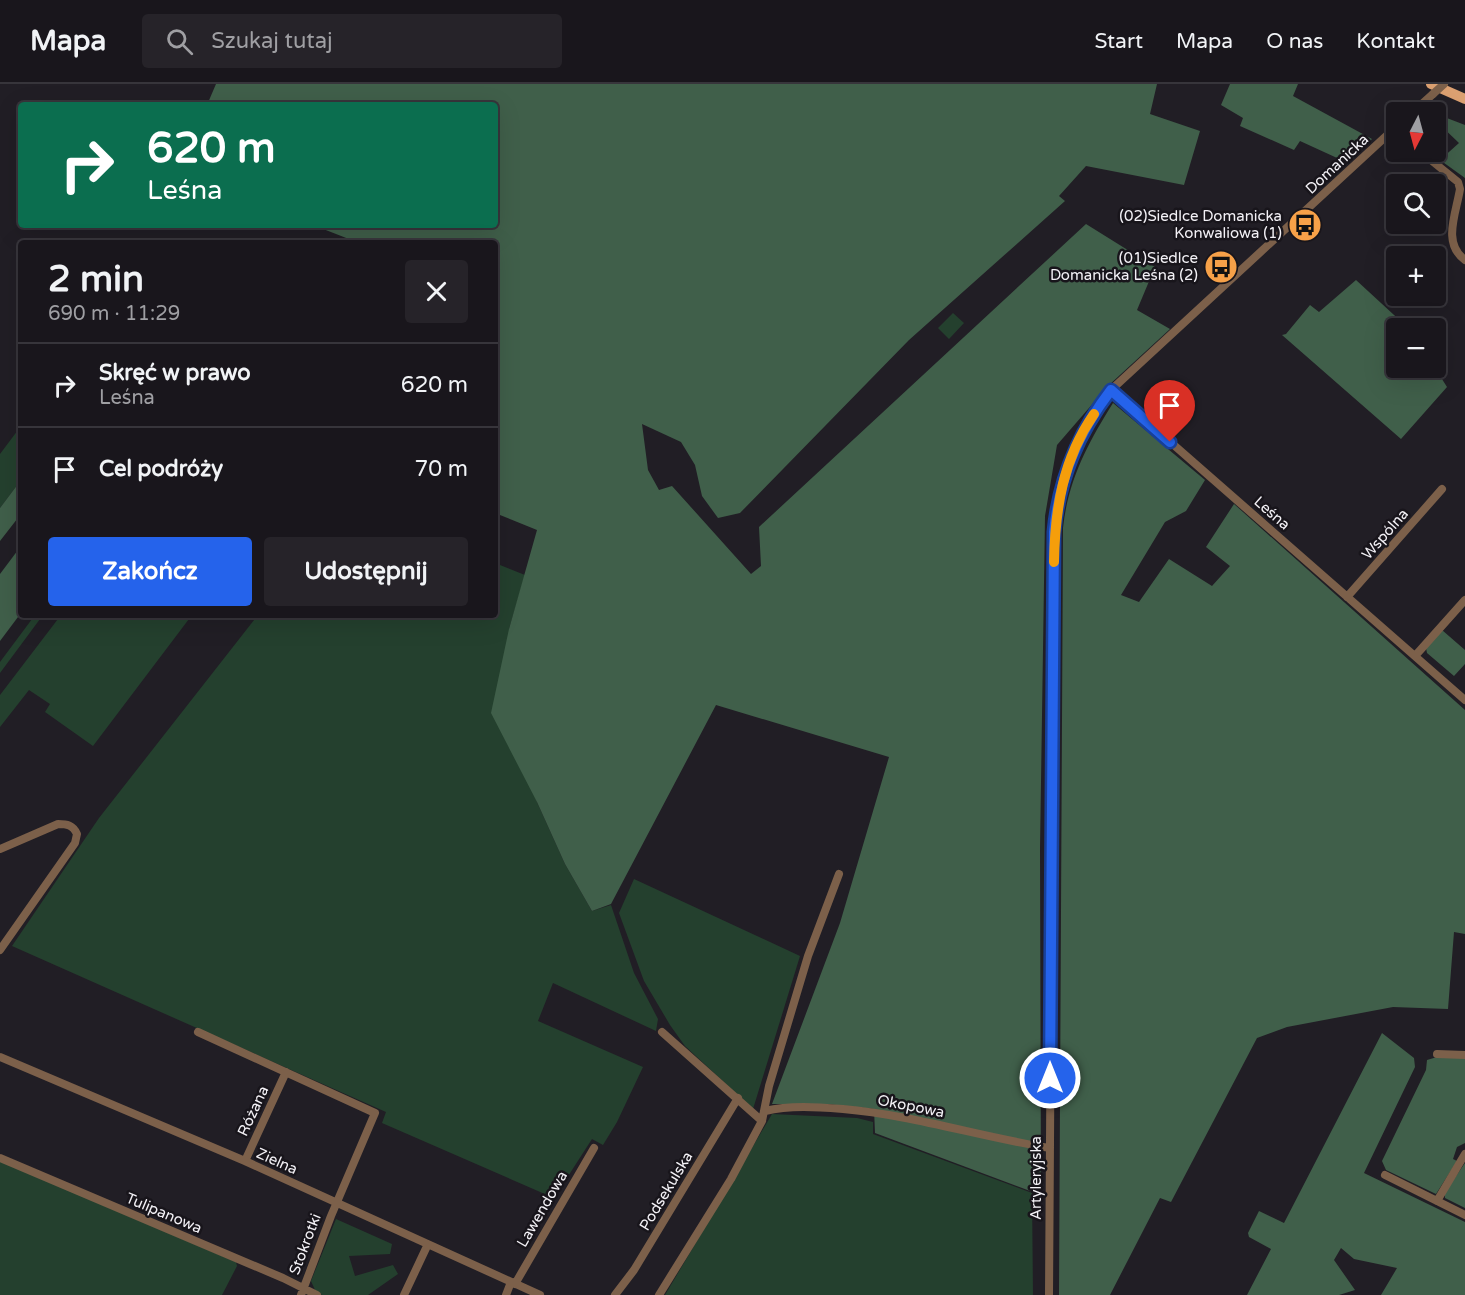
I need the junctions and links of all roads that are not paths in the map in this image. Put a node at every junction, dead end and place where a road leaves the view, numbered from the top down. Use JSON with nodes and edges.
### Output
{"nodes":[{"id":1,"x":1444,"y":84,"type":"edge"},
{"id":2,"x":1432,"y":89,"type":"edge"},
{"id":3,"x":1465,"y":99,"type":"edge"},
{"id":4,"x":1421,"y":102,"type":"edge"},
{"id":5,"x":1386,"y":138,"type":"edge"},
{"id":6,"x":1433,"y":162,"type":"edge"},
{"id":7,"x":1465,"y":260,"type":"edge"},
{"id":8,"x":1111,"y":390,"type":"junction"},
{"id":9,"x":1442,"y":489,"type":"dead end"},
{"id":10,"x":1347,"y":597,"type":"junction"},
{"id":11,"x":1465,"y":600,"type":"edge"},
{"id":12,"x":1415,"y":656,"type":"junction"},
{"id":13,"x":1465,"y":700,"type":"edge"},
{"id":14,"x":0,"y":849,"type":"edge"},
{"id":15,"x":840,"y":874,"type":"dead end"},
{"id":16,"x":0,"y":950,"type":"edge"},
{"id":17,"x":198,"y":1032,"type":"dead end"},
{"id":18,"x":662,"y":1032,"type":"dead end"},
{"id":19,"x":1437,"y":1053,"type":"dead end"},
{"id":20,"x":1465,"y":1055,"type":"edge"},
{"id":21,"x":0,"y":1057,"type":"edge"},
{"id":22,"x":286,"y":1072,"type":"junction"},
{"id":23,"x":738,"y":1098,"type":"junction"},
{"id":24,"x":765,"y":1111,"type":"junction"},
{"id":25,"x":375,"y":1113,"type":"joint"},
{"id":26,"x":762,"y":1121,"type":"junction"},
{"id":27,"x":594,"y":1148,"type":"dead end"},
{"id":28,"x":1050,"y":1148,"type":"junction"},
{"id":29,"x":1465,"y":1154,"type":"edge"},
{"id":30,"x":0,"y":1158,"type":"edge"},
{"id":31,"x":245,"y":1161,"type":"junction"},
{"id":32,"x":1384,"y":1175,"type":"dead end"},
{"id":33,"x":1437,"y":1201,"type":"junction"},
{"id":34,"x":336,"y":1203,"type":"junction"},
{"id":35,"x":1465,"y":1215,"type":"edge"},
{"id":36,"x":428,"y":1244,"type":"junction"},
{"id":37,"x":513,"y":1283,"type":"junction"},
{"id":38,"x":302,"y":1292,"type":"edge"},
{"id":39,"x":317,"y":1295,"type":"edge"},
{"id":40,"x":404,"y":1295,"type":"edge"},
{"id":41,"x":506,"y":1295,"type":"edge"},
{"id":42,"x":540,"y":1295,"type":"edge"},
{"id":43,"x":615,"y":1295,"type":"edge"},
{"id":44,"x":659,"y":1295,"type":"edge"},
{"id":45,"x":1049,"y":1295,"type":"edge"}],
"edges":[{"from":1,"to":2,"type":"street","bridge":true},
{"from":2,"to":3,"type":"main road"},
{"from":2,"to":4,"type":"street"},
{"from":5,"to":8,"type":"street","name":"Domanicka"},
{"from":6,"to":7,"type":"street"},
{"from":8,"to":10,"type":"street","name":"Leśna"},
{"from":8,"to":28,"type":"street","name":"Artyleryjska"},
{"from":9,"to":10,"type":"street","name":"Wspólna"},
{"from":10,"to":12,"type":"street","name":"Leśna"},
{"from":11,"to":12,"type":"street"},
{"from":12,"to":13,"type":"street","name":"Leśna"},
{"from":14,"to":16,"type":"street"},
{"from":15,"to":24,"type":"street"},
{"from":17,"to":22,"type":"street","name":"Różana"},
{"from":18,"to":23,"type":"street"},
{"from":19,"to":20,"type":"street"},
{"from":21,"to":31,"type":"street","name":"Zielna"},
{"from":22,"to":25,"type":"street","name":"Różana"},
{"from":22,"to":31,"type":"street","name":"Różana"},
{"from":23,"to":26,"type":"street"},
{"from":23,"to":43,"type":"street","name":"Podsekulska"},
{"from":24,"to":26,"type":"street"},
{"from":24,"to":28,"type":"street","name":"Okopowa"},
{"from":25,"to":34,"type":"street","name":"Stokrotki"},
{"from":26,"to":44,"type":"street"},
{"from":27,"to":37,"type":"street","name":"Lawendowa"},
{"from":28,"to":45,"type":"street","name":"Artyleryjska"},
{"from":29,"to":33,"type":"street"},
{"from":30,"to":38,"type":"street","name":"Tulipanowa"},
{"from":31,"to":34,"type":"street","name":"Zielna"},
{"from":32,"to":33,"type":"street"},
{"from":33,"to":35,"type":"street"},
{"from":34,"to":36,"type":"street","name":"Zielna"},
{"from":34,"to":38,"type":"street","name":"Stokrotki"},
{"from":36,"to":37,"type":"street","name":"Zielna"},
{"from":36,"to":40,"type":"street"},
{"from":37,"to":41,"type":"street","name":"Lawendowa"},
{"from":37,"to":42,"type":"street","name":"Zielna"},
{"from":38,"to":39,"type":"street","name":"Tulipanowa"}]}
